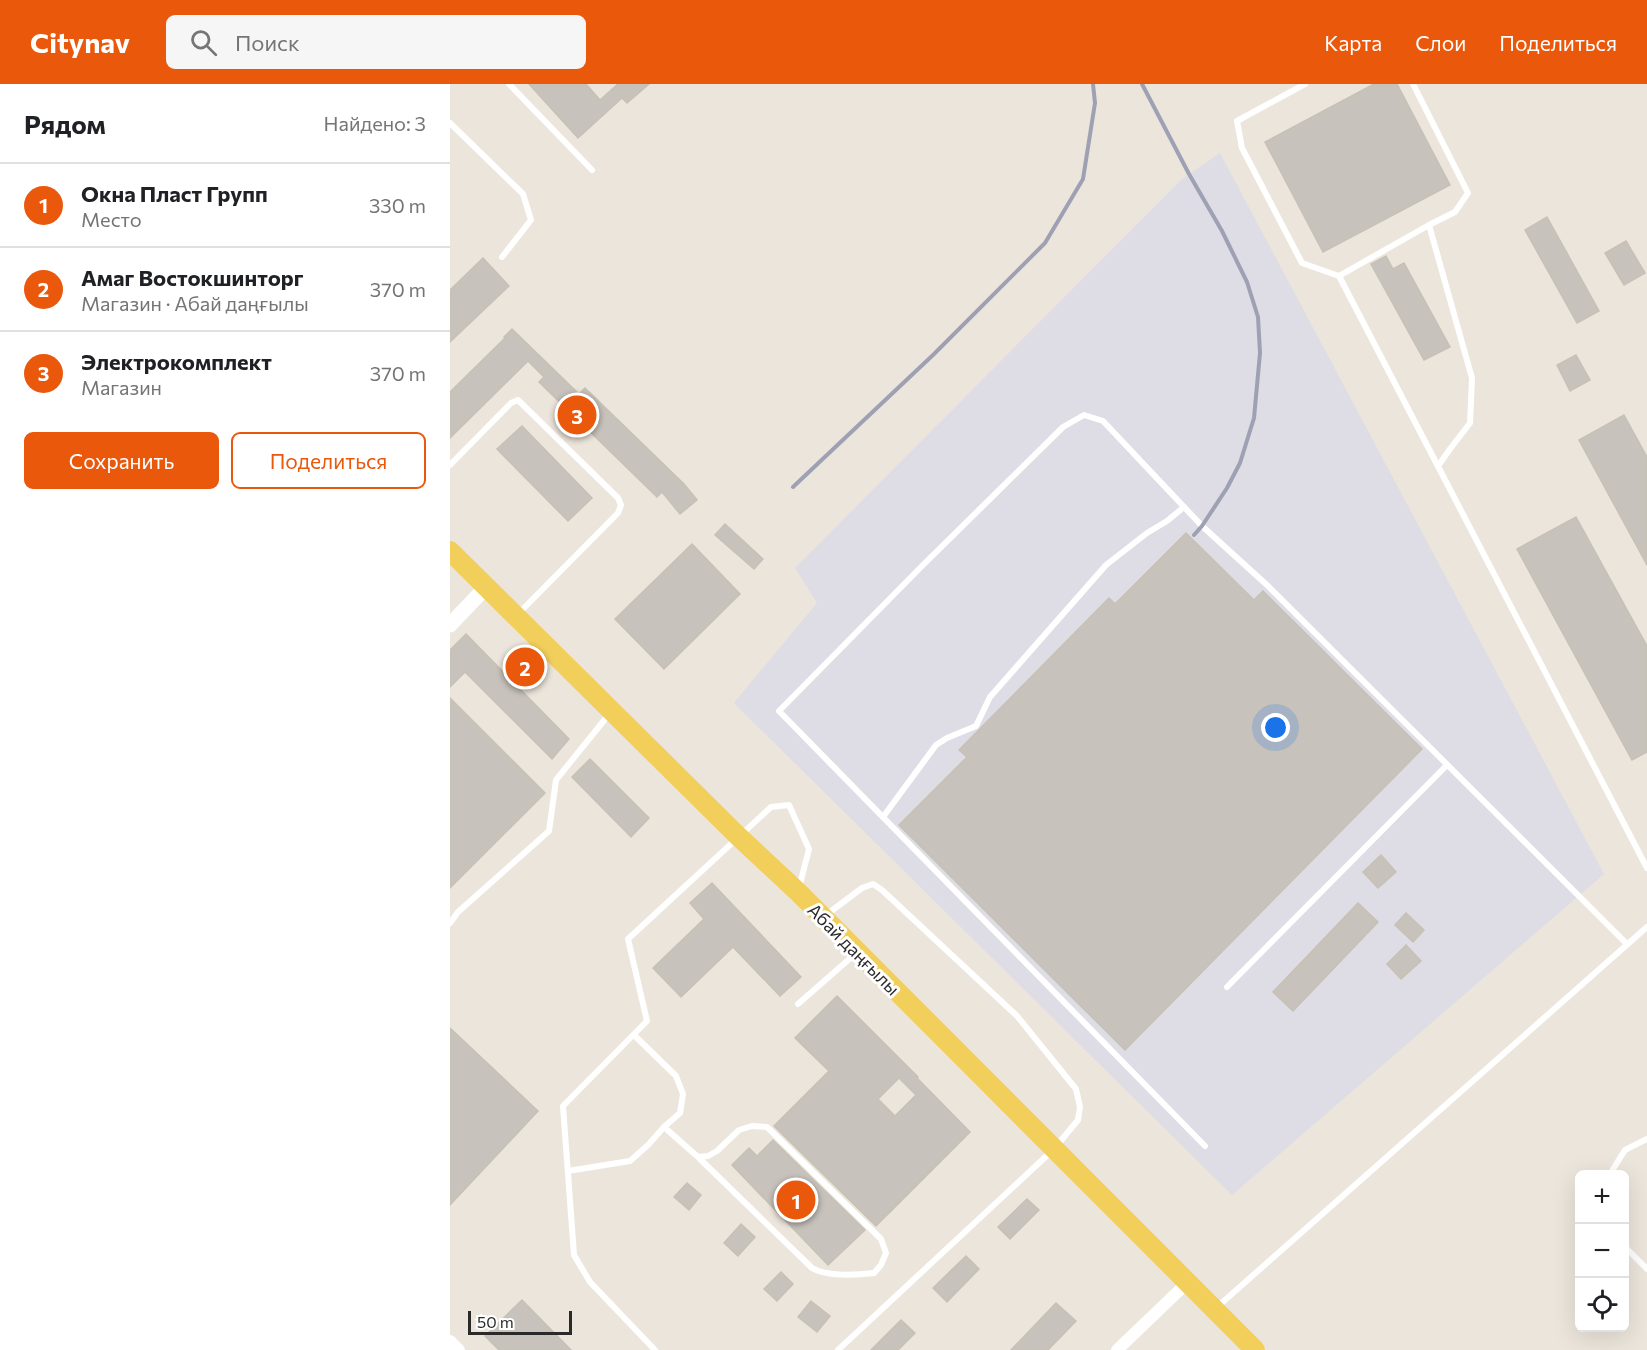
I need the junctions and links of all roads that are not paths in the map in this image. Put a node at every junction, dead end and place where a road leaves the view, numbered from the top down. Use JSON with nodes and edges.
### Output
{"nodes":[{"id":1,"x":509,"y":84,"type":"edge"},
{"id":2,"x":1305,"y":84,"type":"edge"},
{"id":3,"x":1413,"y":84,"type":"edge"},
{"id":4,"x":450,"y":123,"type":"edge"},
{"id":5,"x":592,"y":170,"type":"dead end"},
{"id":6,"x":1429,"y":225,"type":"junction"},
{"id":7,"x":502,"y":257,"type":"dead end"},
{"id":8,"x":1339,"y":276,"type":"junction"},
{"id":9,"x":450,"y":465,"type":"edge"},
{"id":10,"x":1438,"y":466,"type":"junction"},
{"id":11,"x":1184,"y":507,"type":"junction"},
{"id":12,"x":450,"y":551,"type":"edge"},
{"id":13,"x":487,"y":586,"type":"junction"},
{"id":14,"x":516,"y":616,"type":"junction"},
{"id":15,"x":450,"y":625,"type":"edge"},
{"id":16,"x":612,"y":710,"type":"junction"},
{"id":17,"x":1447,"y":765,"type":"junction"},
{"id":18,"x":883,"y":817,"type":"junction"},
{"id":19,"x":738,"y":836,"type":"junction"},
{"id":20,"x":1647,"y":868,"type":"edge"},
{"id":21,"x":798,"y":892,"type":"junction"},
{"id":22,"x":823,"y":917,"type":"junction"},
{"id":23,"x":450,"y":923,"type":"edge"},
{"id":24,"x":1647,"y":927,"type":"edge"},
{"id":25,"x":1627,"y":945,"type":"junction"},
{"id":26,"x":858,"y":952,"type":"junction"},
{"id":27,"x":1227,"y":987,"type":"dead end"},
{"id":28,"x":798,"y":1004,"type":"dead end"},
{"id":29,"x":634,"y":1035,"type":"junction"},
{"id":30,"x":664,"y":1127,"type":"junction"},
{"id":31,"x":1647,"y":1139,"type":"edge"},
{"id":32,"x":1205,"y":1146,"type":"dead end"},
{"id":33,"x":1054,"y":1149,"type":"junction"},
{"id":34,"x":698,"y":1157,"type":"junction"},
{"id":35,"x":1612,"y":1170,"type":"edge"},
{"id":36,"x":568,"y":1172,"type":"junction"},
{"id":37,"x":1629,"y":1251,"type":"edge"},
{"id":38,"x":1647,"y":1269,"type":"edge"},
{"id":39,"x":1187,"y":1283,"type":"junction"},
{"id":40,"x":1214,"y":1310,"type":"junction"},
{"id":41,"x":450,"y":1341,"type":"edge"},
{"id":42,"x":459,"y":1350,"type":"edge"},
{"id":43,"x":655,"y":1350,"type":"edge"},
{"id":44,"x":838,"y":1350,"type":"edge"},
{"id":45,"x":1118,"y":1350,"type":"edge"},
{"id":46,"x":1255,"y":1350,"type":"edge"}],
"edges":[{"from":1,"to":5,"type":"lane"},
{"from":2,"to":8,"type":"lane"},
{"from":3,"to":6,"type":"lane"},
{"from":4,"to":7,"type":"lane"},
{"from":6,"to":8,"type":"lane"},
{"from":6,"to":10,"type":"lane"},
{"from":8,"to":10,"type":"lane"},
{"from":9,"to":14,"type":"lane"},
{"from":10,"to":20,"type":"lane"},
{"from":11,"to":17,"type":"lane"},
{"from":11,"to":18,"type":"lane"},
{"from":11,"to":18,"type":"lane"},
{"from":12,"to":13,"type":"main road","name":"Абай даңғылы"},
{"from":13,"to":14,"type":"main road","name":"Абай даңғылы"},
{"from":13,"to":15,"type":"street"},
{"from":14,"to":16,"type":"main road","name":"Абай даңғылы"},
{"from":16,"to":19,"type":"main road","name":"Абай даңғылы"},
{"from":16,"to":23,"type":"lane"},
{"from":17,"to":25,"type":"lane"},
{"from":17,"to":27,"type":"lane"},
{"from":18,"to":32,"type":"lane"},
{"from":19,"to":21,"type":"main road","name":"Абай даңғылы"},
{"from":19,"to":21,"type":"lane"},
{"from":19,"to":29,"type":"lane"},
{"from":21,"to":22,"type":"main road","name":"Абай даңғылы"},
{"from":22,"to":26,"type":"main road","name":"Абай даңғылы"},
{"from":22,"to":33,"type":"lane"},
{"from":24,"to":25,"type":"lane"},
{"from":25,"to":40,"type":"lane"},
{"from":26,"to":28,"type":"lane"},
{"from":26,"to":33,"type":"main road","name":"Абай даңғылы"},
{"from":29,"to":30,"type":"lane"},
{"from":29,"to":36,"type":"lane"},
{"from":30,"to":34,"type":"lane"},
{"from":30,"to":36,"type":"lane"},
{"from":31,"to":35,"type":"lane"},
{"from":33,"to":39,"type":"main road","name":"Абай даңғылы"},
{"from":33,"to":44,"type":"lane"},
{"from":34,"to":34,"type":"lane"},
{"from":36,"to":43,"type":"lane"},
{"from":37,"to":38,"type":"lane"},
{"from":39,"to":40,"type":"main road","name":"Абай даңғылы"},
{"from":39,"to":45,"type":"street"},
{"from":40,"to":46,"type":"main road","name":"Абай даңғылы"},
{"from":41,"to":42,"type":"street"}]}
